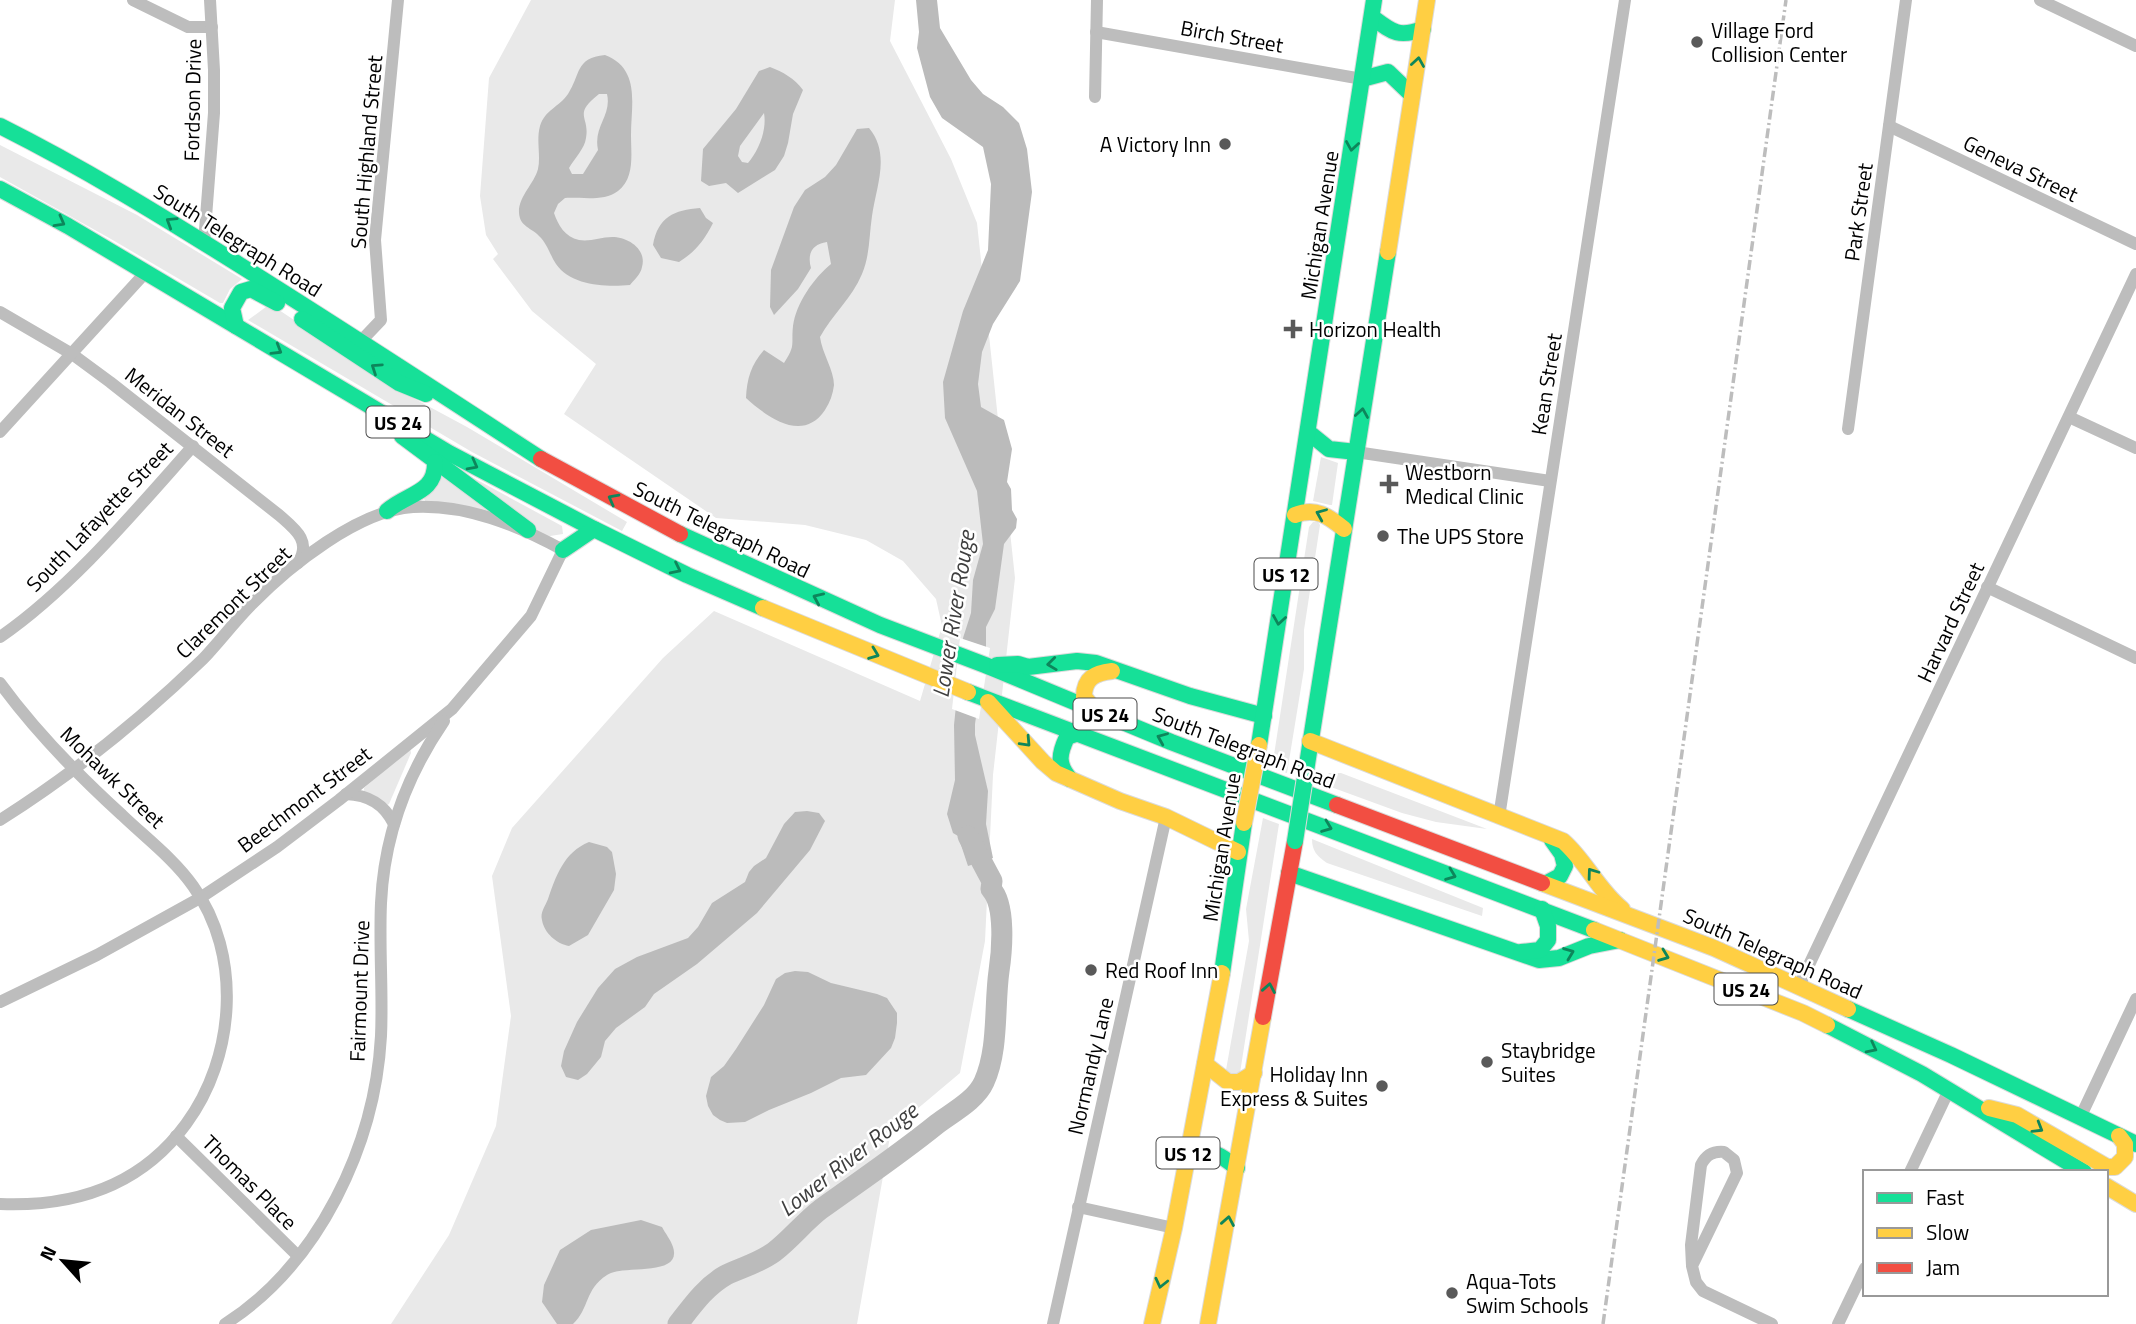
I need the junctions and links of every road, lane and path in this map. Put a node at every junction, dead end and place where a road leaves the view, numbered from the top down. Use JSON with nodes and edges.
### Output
{"nodes":[{"id":1,"x":134,"y":0,"type":"edge"},
{"id":2,"x":210,"y":0,"type":"edge"},
{"id":3,"x":398,"y":0,"type":"edge"},
{"id":4,"x":1097,"y":0,"type":"edge"},
{"id":5,"x":1374,"y":0,"type":"edge"},
{"id":6,"x":1427,"y":0,"type":"edge"},
{"id":7,"x":1625,"y":0,"type":"edge"},
{"id":8,"x":1906,"y":0,"type":"edge"},
{"id":9,"x":2040,"y":0,"type":"edge"},
{"id":10,"x":1372,"y":17,"type":"junction"},
{"id":11,"x":212,"y":27,"type":"junction"},
{"id":12,"x":1423,"y":29,"type":"junction"},
{"id":13,"x":1096,"y":32,"type":"junction"},
{"id":14,"x":2136,"y":46,"type":"edge"},
{"id":15,"x":1362,"y":79,"type":"junction"},
{"id":16,"x":1412,"y":95,"type":"junction"},
{"id":17,"x":1095,"y":97,"type":"dead end"},
{"id":18,"x":0,"y":126,"type":"edge"},
{"id":19,"x":1889,"y":126,"type":"junction"},
{"id":20,"x":0,"y":140,"type":"edge"},
{"id":21,"x":0,"y":190,"type":"edge"},
{"id":22,"x":144,"y":205,"type":"junction"},
{"id":23,"x":204,"y":243,"type":"junction"},
{"id":24,"x":2136,"y":244,"type":"edge"},
{"id":25,"x":146,"y":272,"type":"junction"},
{"id":26,"x":2136,"y":274,"type":"edge"},
{"id":27,"x":0,"y":312,"type":"edge"},
{"id":28,"x":236,"y":326,"type":"junction"},
{"id":29,"x":361,"y":341,"type":"junction"},
{"id":30,"x":72,"y":354,"type":"junction"},
{"id":31,"x":460,"y":406,"type":"junction"},
{"id":32,"x":383,"y":413,"type":"junction"},
{"id":33,"x":2069,"y":417,"type":"junction"},
{"id":34,"x":1848,"y":429,"type":"dead end"},
{"id":35,"x":0,"y":432,"type":"edge"},
{"id":36,"x":1308,"y":432,"type":"junction"},
{"id":37,"x":193,"y":446,"type":"junction"},
{"id":38,"x":2136,"y":448,"type":"edge"},
{"id":39,"x":1356,"y":452,"type":"junction"},
{"id":40,"x":435,"y":462,"type":"junction"},
{"id":41,"x":1550,"y":481,"type":"junction"},
{"id":42,"x":387,"y":512,"type":"junction"},
{"id":43,"x":1295,"y":515,"type":"junction"},
{"id":44,"x":594,"y":529,"type":"junction"},
{"id":45,"x":1344,"y":529,"type":"junction"},
{"id":46,"x":528,"y":530,"type":"junction"},
{"id":47,"x":563,"y":550,"type":"junction"},
{"id":48,"x":296,"y":566,"type":"junction"},
{"id":49,"x":1987,"y":587,"type":"junction"},
{"id":50,"x":0,"y":637,"type":"edge"},
{"id":51,"x":2136,"y":658,"type":"edge"},
{"id":52,"x":985,"y":665,"type":"junction"},
{"id":53,"x":1117,"y":671,"type":"junction"},
{"id":54,"x":0,"y":683,"type":"edge"},
{"id":55,"x":985,"y":699,"type":"junction"},
{"id":56,"x":452,"y":709,"type":"junction"},
{"id":57,"x":1096,"y":710,"type":"junction"},
{"id":58,"x":1264,"y":716,"type":"junction"},
{"id":59,"x":1079,"y":733,"type":"junction"},
{"id":60,"x":1310,"y":741,"type":"junction"},
{"id":61,"x":75,"y":769,"type":"junction"},
{"id":62,"x":1071,"y":780,"type":"junction"},
{"id":63,"x":346,"y":794,"type":"junction"},
{"id":64,"x":1166,"y":817,"type":"junction"},
{"id":65,"x":1500,"y":817,"type":"junction"},
{"id":66,"x":0,"y":820,"type":"edge"},
{"id":67,"x":394,"y":824,"type":"junction"},
{"id":68,"x":1547,"y":834,"type":"junction"},
{"id":69,"x":1238,"y":852,"type":"junction"},
{"id":70,"x":1289,"y":873,"type":"junction"},
{"id":71,"x":1545,"y":884,"type":"junction"},
{"id":72,"x":200,"y":898,"type":"junction"},
{"id":73,"x":1542,"y":909,"type":"junction"},
{"id":74,"x":1633,"y":917,"type":"junction"},
{"id":75,"x":1621,"y":940,"type":"junction"},
{"id":76,"x":1518,"y":952,"type":"junction"},
{"id":77,"x":1799,"y":986,"type":"junction"},
{"id":78,"x":2136,"y":999,"type":"edge"},
{"id":79,"x":0,"y":1002,"type":"edge"},
{"id":80,"x":1205,"y":1064,"type":"junction"},
{"id":81,"x":1973,"y":1065,"type":"junction"},
{"id":82,"x":1254,"y":1073,"type":"junction"},
{"id":83,"x":1949,"y":1090,"type":"junction"},
{"id":84,"x":1975,"y":1106,"type":"junction"},
{"id":85,"x":2080,"y":1118,"type":"junction"},
{"id":86,"x":176,"y":1136,"type":"junction"},
{"id":87,"x":2119,"y":1136,"type":"junction"},
{"id":88,"x":2136,"y":1144,"type":"edge"},
{"id":89,"x":1189,"y":1152,"type":"junction"},
{"id":90,"x":1237,"y":1168,"type":"junction"},
{"id":91,"x":1911,"y":1170,"type":"edge"},
{"id":92,"x":2081,"y":1170,"type":"edge"},
{"id":93,"x":2108,"y":1187,"type":"edge"},
{"id":94,"x":0,"y":1204,"type":"edge"},
{"id":95,"x":2136,"y":1205,"type":"edge"},
{"id":96,"x":1078,"y":1207,"type":"junction"},
{"id":97,"x":1174,"y":1228,"type":"junction"},
{"id":98,"x":298,"y":1256,"type":"junction"},
{"id":99,"x":1692,"y":1266,"type":"junction"},
{"id":100,"x":1863,"y":1272,"type":"edge"},
{"id":101,"x":225,"y":1324,"type":"edge"},
{"id":102,"x":1054,"y":1324,"type":"edge"},
{"id":103,"x":1152,"y":1324,"type":"edge"},
{"id":104,"x":1208,"y":1324,"type":"edge"},
{"id":105,"x":1772,"y":1324,"type":"edge"},
{"id":106,"x":1838,"y":1324,"type":"edge"}],
"edges":[{"from":1,"to":11,"type":"street"},
{"from":2,"to":11,"type":"street","name":"Fordson Drive"},
{"from":3,"to":29,"type":"street","name":"South Highland Street"},
{"from":4,"to":13,"type":"street"},
{"from":5,"to":10,"type":"main road","name":"Michigan Avenue","number":"US 12"},
{"from":6,"to":12,"type":"main road","number":"US 12"},
{"from":7,"to":41,"type":"street","name":"Kean Street"},
{"from":8,"to":19,"type":"street","name":"Park Street"},
{"from":9,"to":14,"type":"street"},
{"from":10,"to":12,"type":"main road"},
{"from":10,"to":15,"type":"main road","name":"Michigan Avenue","number":"US 12"},
{"from":11,"to":23,"type":"street","name":"Fordson Drive"},
{"from":16,"to":12,"type":"main road","number":"US 12","one_way":true},
{"from":13,"to":15,"type":"street","name":"Birch Street"},
{"from":13,"to":17,"type":"street"},
{"from":15,"to":16,"type":"main road"},
{"from":15,"to":36,"type":"main road","name":"Michigan Avenue","number":"US 12","one_way":true},
{"from":39,"to":16,"type":"main road","number":"US 12","one_way":true},
{"from":18,"to":22,"type":"main road","name":"South Telegraph Road","number":"US 24"},
{"from":19,"to":24,"type":"street","name":"Geneva Street"},
{"from":19,"to":34,"type":"street","name":"Park Street"},
{"from":20,"to":22,"type":"main road"},
{"from":21,"to":25,"type":"main road","name":"South Telegraph Road","number":"US 24","one_way":true},
{"from":23,"to":22,"type":"main road","name":"South Telegraph Road","number":"US 24","one_way":true},
{"from":23,"to":29,"type":"main road","name":"South Telegraph Road","number":"US 24"},
{"from":25,"to":28,"type":"main road","name":"South Telegraph Road","number":"US 24"},
{"from":25,"to":30,"type":"street"},
{"from":26,"to":33,"type":"street","name":"Harvard Street"},
{"from":27,"to":30,"type":"street","name":"Meridan Street"},
{"from":31,"to":28,"type":"main road","one_way":true},
{"from":28,"to":32,"type":"main road","name":"South Telegraph Road","number":"US 24","one_way":true},
{"from":29,"to":31,"type":"main road","name":"South Telegraph Road","number":"US 24"},
{"from":30,"to":35,"type":"street"},
{"from":30,"to":37,"type":"street","name":"Meridan Street"},
{"from":52,"to":31,"type":"main road","name":"South Telegraph Road","number":"US 24","one_way":true},
{"from":32,"to":40,"type":"main road"},
{"from":32,"to":44,"type":"main road","name":"South Telegraph Road","number":"US 24","one_way":true},
{"from":33,"to":38,"type":"street"},
{"from":33,"to":49,"type":"street","name":"Harvard Street"},
{"from":36,"to":39,"type":"main road"},
{"from":36,"to":43,"type":"main road","name":"Michigan Avenue","number":"US 12"},
{"from":37,"to":48,"type":"street","name":"Meridan Street"},
{"from":37,"to":50,"type":"street","name":"South Lafayette Street"},
{"from":39,"to":41,"type":"street"},
{"from":39,"to":45,"type":"main road","number":"US 12"},
{"from":40,"to":42,"type":"main road"},
{"from":40,"to":46,"type":"main road"},
{"from":41,"to":65,"type":"street","name":"Kean Street"},
{"from":42,"to":46,"type":"street","name":"Claremont Street"},
{"from":42,"to":48,"type":"street","name":"Claremont Street"},
{"from":45,"to":43,"type":"main road","one_way":true},
{"from":43,"to":58,"type":"main road","name":"Michigan Avenue","number":"US 12","one_way":true},
{"from":44,"to":47,"type":"main road"},
{"from":44,"to":55,"type":"main road","name":"South Telegraph Road","number":"US 24","one_way":true},
{"from":45,"to":60,"type":"main road","number":"US 12"},
{"from":46,"to":47,"type":"street","name":"Claremont Street"},
{"from":47,"to":56,"type":"street","name":"Beechmont Street"},
{"from":48,"to":61,"type":"street","name":"Claremont Street"},
{"from":49,"to":51,"type":"street"},
{"from":49,"to":77,"type":"street","name":"Harvard Street"},
{"from":53,"to":52,"type":"main road","one_way":true},
{"from":52,"to":57,"type":"main road","name":"South Telegraph Road","number":"US 24"},
{"from":53,"to":57,"type":"main road"},
{"from":53,"to":58,"type":"main road"},
{"from":54,"to":61,"type":"street","name":"Mohawk Street"},
{"from":55,"to":59,"type":"main road","name":"South Telegraph Road","number":"US 24"},
{"from":55,"to":62,"type":"main road","one_way":true},
{"from":56,"to":63,"type":"street","name":"Beechmont Street"},
{"from":56,"to":67,"type":"street","name":"Fairmount Drive"},
{"from":71,"to":57,"type":"main road","name":"South Telegraph Road","number":"US 24","one_way":true},
{"from":58,"to":69,"type":"main road","name":"Michigan Avenue","number":"US 12","bridge":true},
{"from":59,"to":62,"type":"main road"},
{"from":59,"to":73,"type":"main road","name":"South Telegraph Road","number":"US 24","one_way":true},
{"from":60,"to":65,"type":"main road"},
{"from":60,"to":70,"type":"main road","number":"US 12","bridge":true},
{"from":61,"to":66,"type":"street","name":"Claremont Street"},
{"from":61,"to":72,"type":"street","name":"Mohawk Street"},
{"from":62,"to":64,"type":"main road"},
{"from":63,"to":67,"type":"street"},
{"from":63,"to":72,"type":"street","name":"Beechmont Street"},
{"from":64,"to":69,"type":"main road"},
{"from":64,"to":96,"type":"street","name":"Normandy Lane"},
{"from":65,"to":68,"type":"main road"},
{"from":67,"to":98,"type":"street","name":"Fairmount Drive"},
{"from":68,"to":71,"type":"main road"},
{"from":74,"to":68,"type":"main road","one_way":true},
{"from":69,"to":80,"type":"main road","name":"Michigan Avenue","number":"US 12"},
{"from":70,"to":76,"type":"main road"},
{"from":82,"to":70,"type":"main road","number":"US 12","one_way":true},
{"from":71,"to":74,"type":"main road","name":"South Telegraph Road","number":"US 24"},
{"from":72,"to":79,"type":"street","name":"Beechmont Street"},
{"from":72,"to":86,"type":"street","name":"Mohawk Street"},
{"from":73,"to":75,"type":"main road","name":"South Telegraph Road","number":"US 24"},
{"from":73,"to":76,"type":"main road"},
{"from":74,"to":77,"type":"main road","name":"South Telegraph Road","number":"US 24"},
{"from":76,"to":75,"type":"main road","one_way":true},
{"from":75,"to":83,"type":"main road","name":"South Telegraph Road","number":"US 24","one_way":true},
{"from":77,"to":81,"type":"main road","name":"South Telegraph Road","number":"US 24"},
{"from":78,"to":85,"type":"street"},
{"from":80,"to":82,"type":"main road"},
{"from":80,"to":89,"type":"main road","name":"Michigan Avenue","number":"US 12"},
{"from":81,"to":83,"type":"main road"},
{"from":81,"to":85,"type":"main road","name":"South Telegraph Road","number":"US 24"},
{"from":82,"to":90,"type":"main road","number":"US 12"},
{"from":83,"to":84,"type":"main road","name":"South Telegraph Road","number":"US 24"},
{"from":83,"to":91,"type":"street"},
{"from":84,"to":87,"type":"main road","one_way":true},
{"from":84,"to":92,"type":"main road","name":"South Telegraph Road","number":"US 24"},
{"from":85,"to":87,"type":"main road","name":"South Telegraph Road","number":"US 24"},
{"from":86,"to":94,"type":"street","name":"Mohawk Street"},
{"from":86,"to":98,"type":"street","name":"Thomas Place"},
{"from":87,"to":88,"type":"main road","name":"South Telegraph Road","number":"US 24"},
{"from":89,"to":90,"type":"main road"},
{"from":89,"to":97,"type":"main road","name":"Michigan Avenue","number":"US 12"},
{"from":104,"to":90,"type":"main road","number":"US 12","one_way":true},
{"from":93,"to":95,"type":"main road"},
{"from":96,"to":97,"type":"street"},
{"from":96,"to":102,"type":"street","name":"Normandy Lane"},
{"from":97,"to":103,"type":"main road","name":"Michigan Avenue","number":"US 12","one_way":true},
{"from":98,"to":101,"type":"street","name":"Fairmount Drive"},
{"from":99,"to":99,"type":"street"},
{"from":99,"to":105,"type":"street"},
{"from":100,"to":106,"type":"street"}]}
